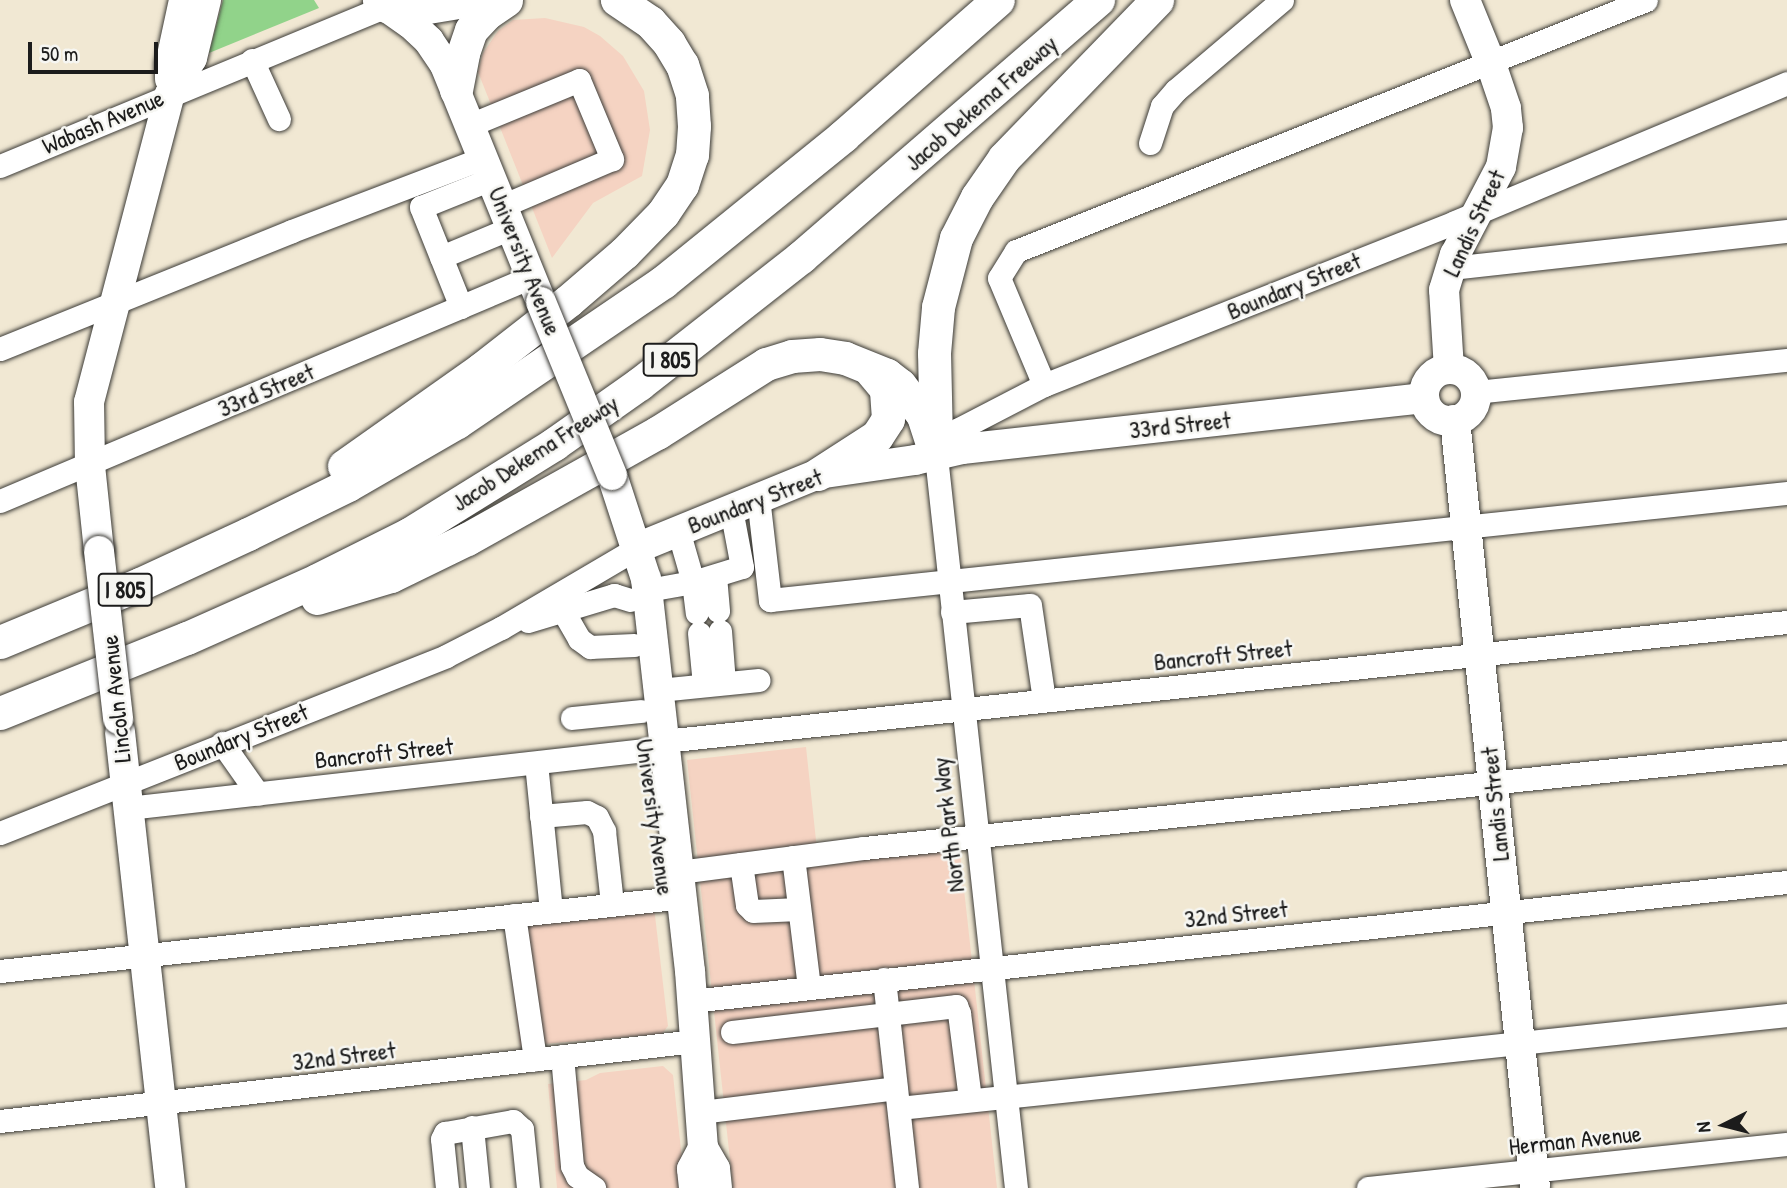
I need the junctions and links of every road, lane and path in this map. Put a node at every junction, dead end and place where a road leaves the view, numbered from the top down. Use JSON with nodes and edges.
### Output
{"nodes":[{"id":1,"x":184,"y":0,"type":"edge"},
{"id":2,"x":206,"y":0,"type":"edge"},
{"id":3,"x":470,"y":0,"type":"edge"},
{"id":4,"x":506,"y":0,"type":"edge"},
{"id":5,"x":617,"y":0,"type":"edge"},
{"id":6,"x":998,"y":0,"type":"edge"},
{"id":7,"x":1098,"y":0,"type":"edge"},
{"id":8,"x":1157,"y":0,"type":"edge"},
{"id":9,"x":1282,"y":0,"type":"edge"},
{"id":10,"x":1465,"y":0,"type":"edge"},
{"id":11,"x":1646,"y":0,"type":"edge"},
{"id":12,"x":388,"y":2,"type":"edge"},
{"id":13,"x":252,"y":60,"type":"junction"},
{"id":14,"x":1491,"y":64,"type":"junction"},
{"id":15,"x":1787,"y":83,"type":"edge"},
{"id":16,"x":456,"y":90,"type":"junction"},
{"id":17,"x":170,"y":94,"type":"junction"},
{"id":18,"x":1787,"y":101,"type":"edge"},
{"id":19,"x":1731,"y":107,"type":"junction"},
{"id":20,"x":279,"y":119,"type":"dead end"},
{"id":21,"x":470,"y":125,"type":"junction"},
{"id":22,"x":1150,"y":143,"type":"dead end"},
{"id":23,"x":0,"y":166,"type":"edge"},
{"id":24,"x":497,"y":193,"type":"junction"},
{"id":25,"x":1478,"y":212,"type":"junction"},
{"id":26,"x":1787,"y":231,"type":"edge"},
{"id":27,"x":441,"y":257,"type":"junction"},
{"id":28,"x":1451,"y":268,"type":"junction"},
{"id":29,"x":536,"y":290,"type":"junction"},
{"id":30,"x":116,"y":301,"type":"junction"},
{"id":31,"x":461,"y":307,"type":"junction"},
{"id":32,"x":0,"y":349,"type":"edge"},
{"id":33,"x":1787,"y":360,"type":"edge"},
{"id":34,"x":867,"y":367,"type":"junction"},
{"id":35,"x":1449,"y":369,"type":"junction"},
{"id":36,"x":1044,"y":385,"type":"junction"},
{"id":37,"x":1476,"y":392,"type":"junction"},
{"id":38,"x":1424,"y":398,"type":"junction"},
{"id":39,"x":1455,"y":420,"type":"junction"},
{"id":40,"x":936,"y":456,"type":"junction"},
{"id":41,"x":90,"y":465,"type":"junction"},
{"id":42,"x":818,"y":474,"type":"junction"},
{"id":43,"x":1787,"y":493,"type":"edge"},
{"id":44,"x":758,"y":498,"type":"junction"},
{"id":45,"x":0,"y":501,"type":"edge"},
{"id":46,"x":731,"y":509,"type":"junction"},
{"id":47,"x":1466,"y":526,"type":"junction"},
{"id":48,"x":678,"y":530,"type":"junction"},
{"id":49,"x":248,"y":534,"type":"junction"},
{"id":50,"x":637,"y":548,"type":"junction"},
{"id":51,"x":715,"y":576,"type":"junction"},
{"id":52,"x":693,"y":582,"type":"junction"},
{"id":53,"x":949,"y":583,"type":"junction"},
{"id":54,"x":639,"y":595,"type":"junction"},
{"id":55,"x":563,"y":611,"type":"junction"},
{"id":56,"x":952,"y":612,"type":"junction"},
{"id":57,"x":708,"y":622,"type":"junction"},
{"id":58,"x":1787,"y":622,"type":"edge"},
{"id":59,"x":501,"y":628,"type":"junction"},
{"id":60,"x":187,"y":638,"type":"junction"},
{"id":61,"x":0,"y":642,"type":"edge"},
{"id":62,"x":634,"y":645,"type":"junction"},
{"id":63,"x":1479,"y":654,"type":"junction"},
{"id":64,"x":759,"y":680,"type":"dead end"},
{"id":65,"x":714,"y":684,"type":"junction"},
{"id":66,"x":650,"y":700,"type":"junction"},
{"id":67,"x":1044,"y":700,"type":"junction"},
{"id":68,"x":961,"y":709,"type":"junction"},
{"id":69,"x":0,"y":713,"type":"edge"},
{"id":70,"x":572,"y":718,"type":"dead end"},
{"id":71,"x":222,"y":743,"type":"junction"},
{"id":72,"x":655,"y":746,"type":"junction"},
{"id":73,"x":1787,"y":752,"type":"edge"},
{"id":74,"x":536,"y":763,"type":"junction"},
{"id":75,"x":1493,"y":783,"type":"junction"},
{"id":76,"x":258,"y":794,"type":"junction"},
{"id":77,"x":127,"y":796,"type":"junction"},
{"id":78,"x":541,"y":816,"type":"junction"},
{"id":79,"x":0,"y":833,"type":"edge"},
{"id":80,"x":975,"y":838,"type":"junction"},
{"id":81,"x":793,"y":858,"type":"junction"},
{"id":82,"x":741,"y":864,"type":"junction"},
{"id":83,"x":679,"y":872,"type":"junction"},
{"id":84,"x":1787,"y":882,"type":"edge"},
{"id":85,"x":666,"y":899,"type":"junction"},
{"id":86,"x":612,"y":904,"type":"junction"},
{"id":87,"x":799,"y":909,"type":"junction"},
{"id":88,"x":551,"y":911,"type":"junction"},
{"id":89,"x":1506,"y":911,"type":"junction"},
{"id":90,"x":514,"y":915,"type":"junction"},
{"id":91,"x":145,"y":954,"type":"junction"},
{"id":92,"x":992,"y":967,"type":"junction"},
{"id":93,"x":0,"y":971,"type":"edge"},
{"id":94,"x":884,"y":979,"type":"junction"},
{"id":95,"x":809,"y":987,"type":"junction"},
{"id":96,"x":691,"y":1000,"type":"junction"},
{"id":97,"x":887,"y":1013,"type":"junction"},
{"id":98,"x":1787,"y":1015,"type":"edge"},
{"id":99,"x":732,"y":1032,"type":"dead end"},
{"id":100,"x":695,"y":1041,"type":"junction"},
{"id":101,"x":1520,"y":1041,"type":"junction"},
{"id":102,"x":562,"y":1056,"type":"junction"},
{"id":103,"x":535,"y":1059,"type":"junction"},
{"id":104,"x":1006,"y":1095,"type":"junction"},
{"id":105,"x":898,"y":1098,"type":"junction"},
{"id":106,"x":970,"y":1100,"type":"junction"},
{"id":107,"x":160,"y":1105,"type":"junction"},
{"id":108,"x":701,"y":1112,"type":"junction"},
{"id":109,"x":0,"y":1121,"type":"edge"},
{"id":110,"x":472,"y":1126,"type":"junction"},
{"id":111,"x":1787,"y":1144,"type":"edge"},
{"id":112,"x":702,"y":1148,"type":"junction"},
{"id":113,"x":1534,"y":1180,"type":"edge"},
{"id":114,"x":170,"y":1188,"type":"edge"},
{"id":115,"x":447,"y":1188,"type":"edge"},
{"id":116,"x":478,"y":1188,"type":"edge"},
{"id":117,"x":528,"y":1188,"type":"edge"},
{"id":118,"x":594,"y":1188,"type":"edge"},
{"id":119,"x":694,"y":1188,"type":"edge"},
{"id":120,"x":717,"y":1188,"type":"edge"},
{"id":121,"x":907,"y":1188,"type":"edge"},
{"id":122,"x":1016,"y":1188,"type":"edge"},
{"id":123,"x":1368,"y":1188,"type":"edge"}],
"edges":[{"from":1,"to":17,"type":"main road","name":"Lincoln Avenue"},
{"from":2,"to":17,"type":"main road","name":"Lincoln Avenue"},
{"from":3,"to":12,"type":"highway"},
{"from":4,"to":16,"type":"highway"},
{"from":5,"to":49,"type":"highway"},
{"from":6,"to":49,"type":"highway","number":"I 805"},
{"from":7,"to":60,"type":"highway","name":"Jacob Dekema Freeway","number":"I 805"},
{"from":8,"to":40,"type":"highway"},
{"from":9,"to":22,"type":"street"},
{"from":10,"to":14,"type":"main road","name":"Landis Street"},
{"from":11,"to":14,"type":"street"},
{"from":12,"to":13,"type":"street","name":"Wabash Avenue"},
{"from":12,"to":16,"type":"main road","name":"University Avenue"},
{"from":13,"to":17,"type":"street","name":"Wabash Avenue"},
{"from":13,"to":20,"type":"street"},
{"from":14,"to":25,"type":"main road","name":"Landis Street"},
{"from":14,"to":36,"type":"street"},
{"from":15,"to":19,"type":"street","name":"Boundary Street"},
{"from":16,"to":21,"type":"main road","name":"University Avenue"},
{"from":17,"to":23,"type":"street","name":"Wabash Avenue"},
{"from":17,"to":30,"type":"main road","name":"Lincoln Avenue"},
{"from":18,"to":19,"type":"street"},
{"from":19,"to":25,"type":"street","name":"Boundary Street"},
{"from":21,"to":24,"type":"main road","name":"University Avenue"},
{"from":21,"to":24,"type":"street"},
{"from":24,"to":27,"type":"street"},
{"from":24,"to":27,"type":"street"},
{"from":24,"to":29,"type":"main road","name":"University Avenue"},
{"from":24,"to":30,"type":"street"},
{"from":25,"to":28,"type":"main road","name":"Landis Street"},
{"from":25,"to":36,"type":"street","name":"Boundary Street"},
{"from":26,"to":28,"type":"street"},
{"from":27,"to":31,"type":"street"},
{"from":28,"to":35,"type":"main road","name":"Landis Street"},
{"from":29,"to":31,"type":"street","name":"33rd Street"},
{"from":29,"to":50,"type":"main road","name":"University Avenue","bridge":true},
{"from":30,"to":32,"type":"street"},
{"from":30,"to":41,"type":"main road","name":"Lincoln Avenue"},
{"from":31,"to":41,"type":"street","name":"33rd Street"},
{"from":33,"to":37,"type":"street"},
{"from":34,"to":40,"type":"highway"},
{"from":34,"to":42,"type":"highway"},
{"from":34,"to":60,"type":"highway"},
{"from":35,"to":37,"type":"main road"},
{"from":35,"to":38,"type":"main road"},
{"from":36,"to":40,"type":"street","name":"Boundary Street"},
{"from":37,"to":39,"type":"main road"},
{"from":38,"to":39,"type":"main road"},
{"from":38,"to":40,"type":"main road","name":"33rd Street"},
{"from":39,"to":47,"type":"main road","name":"Landis Street"},
{"from":40,"to":42,"type":"main road","name":"Boundary Street"},
{"from":40,"to":53,"type":"street","name":"North Park Way"},
{"from":41,"to":45,"type":"street","name":"33rd Street"},
{"from":41,"to":77,"type":"main road","name":"Lincoln Avenue","bridge":true},
{"from":42,"to":44,"type":"main road","name":"Boundary Street"},
{"from":43,"to":47,"type":"street"},
{"from":44,"to":46,"type":"main road","name":"Boundary Street"},
{"from":44,"to":53,"type":"street"},
{"from":46,"to":48,"type":"main road","name":"Boundary Street"},
{"from":46,"to":51,"type":"street"},
{"from":47,"to":53,"type":"street"},
{"from":47,"to":63,"type":"main road","name":"Landis Street"},
{"from":48,"to":50,"type":"main road","name":"Boundary Street"},
{"from":48,"to":52,"type":"street"},
{"from":49,"to":61,"type":"highway","number":"I 805"},
{"from":50,"to":54,"type":"main road","name":"University Avenue"},
{"from":50,"to":59,"type":"street","name":"Boundary Street"},
{"from":51,"to":52,"type":"street"},
{"from":51,"to":57,"type":"street"},
{"from":52,"to":54,"type":"street"},
{"from":52,"to":57,"type":"street"},
{"from":53,"to":56,"type":"street","name":"North Park Way"},
{"from":54,"to":55,"type":"street"},
{"from":54,"to":62,"type":"main road","name":"University Avenue"},
{"from":54,"to":66,"type":"main road","name":"University Avenue"},
{"from":55,"to":59,"type":"street"},
{"from":55,"to":62,"type":"street"},
{"from":56,"to":67,"type":"street"},
{"from":56,"to":68,"type":"street","name":"North Park Way"},
{"from":57,"to":65,"type":"street"},
{"from":58,"to":63,"type":"street","name":"Bancroft Street"},
{"from":59,"to":71,"type":"street","name":"Boundary Street"},
{"from":60,"to":69,"type":"highway","name":"Jacob Dekema Freeway","number":"I 805"},
{"from":62,"to":66,"type":"main road","name":"University Avenue"},
{"from":63,"to":67,"type":"street","name":"Bancroft Street"},
{"from":63,"to":75,"type":"main road","name":"Landis Street"},
{"from":64,"to":65,"type":"street"},
{"from":65,"to":66,"type":"street"},
{"from":66,"to":70,"type":"street"},
{"from":66,"to":72,"type":"main road","name":"University Avenue"},
{"from":67,"to":68,"type":"street","name":"Bancroft Street"},
{"from":68,"to":72,"type":"street","name":"Bancroft Street"},
{"from":68,"to":80,"type":"street","name":"North Park Way"},
{"from":71,"to":76,"type":"street"},
{"from":71,"to":77,"type":"street","name":"Boundary Street"},
{"from":72,"to":74,"type":"street","name":"Bancroft Street"},
{"from":72,"to":83,"type":"main road","name":"University Avenue"},
{"from":72,"to":85,"type":"main road","name":"University Avenue"},
{"from":73,"to":75,"type":"street"},
{"from":74,"to":76,"type":"street","name":"Bancroft Street"},
{"from":74,"to":78,"type":"street"},
{"from":75,"to":80,"type":"street"},
{"from":75,"to":89,"type":"main road","name":"Landis Street"},
{"from":76,"to":77,"type":"street","name":"Bancroft Street"},
{"from":77,"to":79,"type":"street","name":"Boundary Street"},
{"from":77,"to":91,"type":"main road","name":"Lincoln Avenue"},
{"from":78,"to":86,"type":"street"},
{"from":78,"to":88,"type":"street"},
{"from":80,"to":81,"type":"street"},
{"from":80,"to":92,"type":"street","name":"North Park Way"},
{"from":81,"to":82,"type":"street"},
{"from":81,"to":87,"type":"street"},
{"from":82,"to":83,"type":"street"},
{"from":82,"to":87,"type":"street"},
{"from":83,"to":96,"type":"main road","name":"University Avenue"},
{"from":84,"to":89,"type":"street","name":"32nd Street"},
{"from":85,"to":86,"type":"street"},
{"from":85,"to":96,"type":"main road","name":"University Avenue"},
{"from":86,"to":88,"type":"street"},
{"from":87,"to":95,"type":"street"},
{"from":88,"to":90,"type":"street"},
{"from":89,"to":92,"type":"street","name":"32nd Street"},
{"from":89,"to":101,"type":"main road","name":"Landis Street"},
{"from":90,"to":91,"type":"street"},
{"from":90,"to":103,"type":"street"},
{"from":91,"to":93,"type":"street"},
{"from":91,"to":107,"type":"main road","name":"Lincoln Avenue"},
{"from":92,"to":94,"type":"street","name":"32nd Street"},
{"from":92,"to":104,"type":"street","name":"North Park Way"},
{"from":94,"to":95,"type":"street","name":"32nd Street"},
{"from":94,"to":97,"type":"street"},
{"from":95,"to":96,"type":"street","name":"32nd Street"},
{"from":96,"to":100,"type":"main road","name":"University Avenue"},
{"from":97,"to":99,"type":"street"},
{"from":97,"to":105,"type":"street"},
{"from":97,"to":106,"type":"street"},
{"from":98,"to":101,"type":"street"},
{"from":100,"to":102,"type":"street","name":"32nd Street"},
{"from":100,"to":108,"type":"main road","name":"University Avenue"},
{"from":101,"to":104,"type":"street"},
{"from":101,"to":113,"type":"main road","name":"Landis Street"},
{"from":102,"to":103,"type":"street","name":"32nd Street"},
{"from":102,"to":118,"type":"street"},
{"from":103,"to":107,"type":"street","name":"32nd Street"},
{"from":104,"to":106,"type":"street"},
{"from":104,"to":122,"type":"street","name":"North Park Way"},
{"from":105,"to":106,"type":"street"},
{"from":105,"to":108,"type":"street"},
{"from":105,"to":121,"type":"street"},
{"from":107,"to":109,"type":"street","name":"32nd Street"},
{"from":107,"to":114,"type":"main road","name":"Lincoln Avenue"},
{"from":108,"to":112,"type":"main road","name":"University Avenue"},
{"from":110,"to":115,"type":"street"},
{"from":110,"to":116,"type":"street"},
{"from":110,"to":117,"type":"street"},
{"from":111,"to":113,"type":"street","name":"Herman Avenue"},
{"from":112,"to":119,"type":"main road","name":"University Avenue"},
{"from":112,"to":120,"type":"main road","name":"University Avenue"},
{"from":113,"to":123,"type":"street","name":"Herman Avenue"}]}
